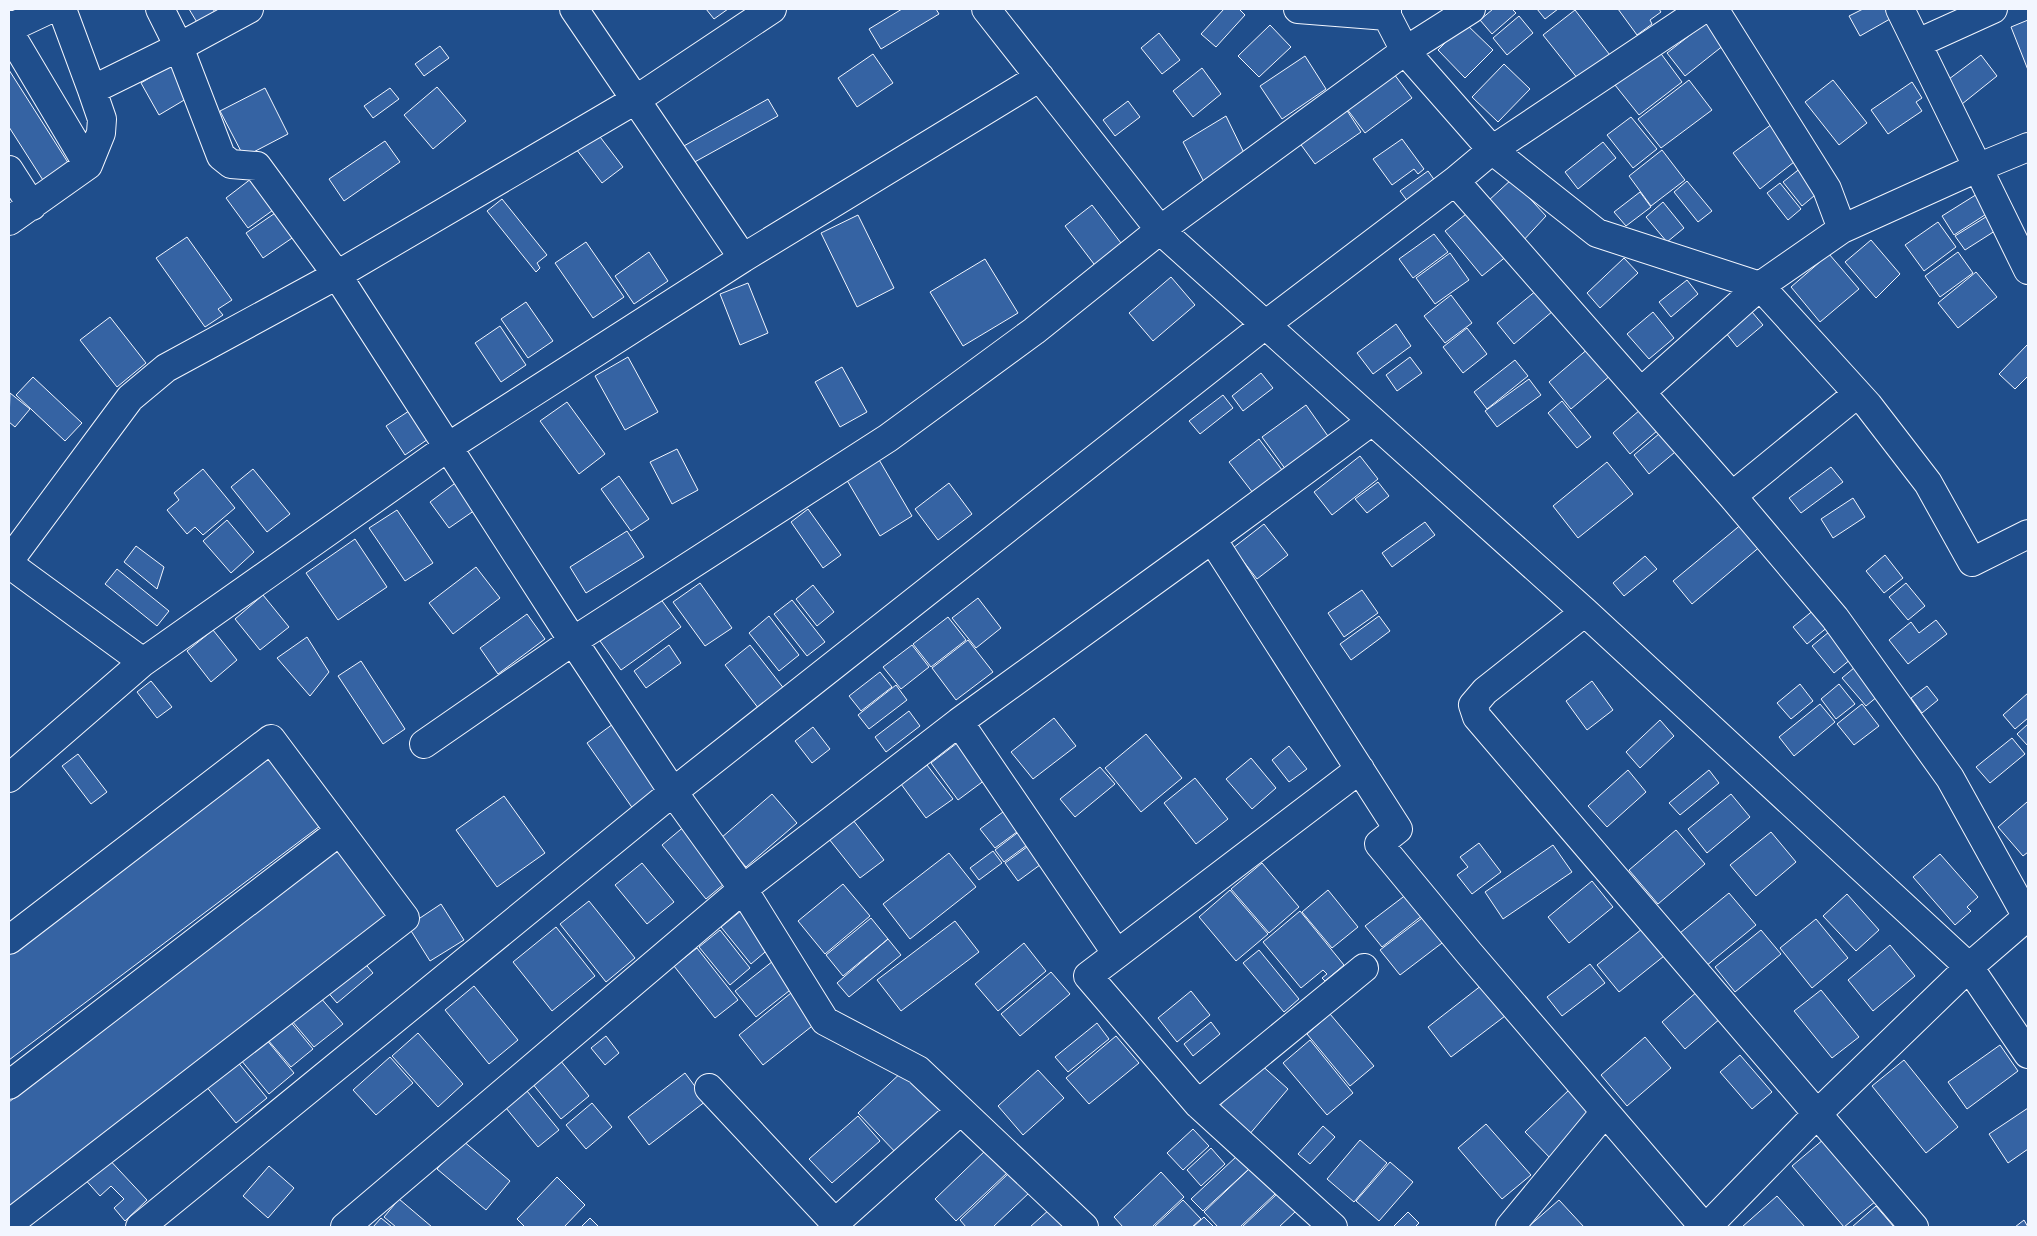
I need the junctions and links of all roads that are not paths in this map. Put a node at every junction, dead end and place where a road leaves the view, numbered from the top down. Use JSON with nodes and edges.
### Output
{"nodes":[{"id":1,"x":50,"y":9,"type":"edge"},
{"id":2,"x":62,"y":9,"type":"edge"},
{"id":3,"x":160,"y":9,"type":"edge"},
{"id":4,"x":249,"y":9,"type":"edge"},
{"id":5,"x":574,"y":9,"type":"edge"},
{"id":6,"x":772,"y":9,"type":"edge"},
{"id":7,"x":986,"y":9,"type":"edge"},
{"id":8,"x":1298,"y":9,"type":"edge"},
{"id":9,"x":1471,"y":9,"type":"edge"},
{"id":10,"x":1703,"y":9,"type":"edge"},
{"id":11,"x":1714,"y":9,"type":"edge"},
{"id":12,"x":1900,"y":9,"type":"edge"},
{"id":13,"x":1993,"y":9,"type":"edge"},
{"id":14,"x":1387,"y":12,"type":"edge"},
{"id":15,"x":9,"y":25,"type":"edge"},
{"id":16,"x":9,"y":32,"type":"edge"},
{"id":17,"x":1918,"y":43,"type":"junction"},
{"id":18,"x":179,"y":47,"type":"junction"},
{"id":19,"x":1405,"y":51,"type":"junction"},
{"id":20,"x":1040,"y":77,"type":"junction"},
{"id":21,"x":92,"y":90,"type":"junction"},
{"id":22,"x":637,"y":99,"type":"junction"},
{"id":23,"x":2028,"y":147,"type":"edge"},
{"id":24,"x":1492,"y":150,"type":"junction"},
{"id":25,"x":88,"y":165,"type":"junction"},
{"id":26,"x":1977,"y":168,"type":"junction"},
{"id":27,"x":9,"y":170,"type":"edge"},
{"id":28,"x":1455,"y":181,"type":"junction"},
{"id":29,"x":32,"y":206,"type":"junction"},
{"id":30,"x":9,"y":221,"type":"edge"},
{"id":31,"x":1842,"y":229,"type":"junction"},
{"id":32,"x":1160,"y":230,"type":"junction"},
{"id":33,"x":743,"y":258,"type":"junction"},
{"id":34,"x":2028,"y":270,"type":"edge"},
{"id":35,"x":337,"y":275,"type":"junction"},
{"id":36,"x":1760,"y":286,"type":"junction"},
{"id":37,"x":1265,"y":325,"type":"junction"},
{"id":38,"x":1641,"y":392,"type":"junction"},
{"id":39,"x":1857,"y":394,"type":"junction"},
{"id":40,"x":1372,"y":421,"type":"junction"},
{"id":41,"x":448,"y":447,"type":"junction"},
{"id":42,"x":1732,"y":496,"type":"junction"},
{"id":43,"x":2028,"y":534,"type":"edge"},
{"id":44,"x":1212,"y":539,"type":"junction"},
{"id":45,"x":9,"y":562,"type":"edge"},
{"id":46,"x":1585,"y":612,"type":"junction"},
{"id":47,"x":573,"y":641,"type":"junction"},
{"id":48,"x":144,"y":662,"type":"junction"},
{"id":49,"x":959,"y":722,"type":"junction"},
{"id":50,"x":424,"y":744,"type":"dead end"},
{"id":51,"x":1360,"y":769,"type":"junction"},
{"id":52,"x":9,"y":778,"type":"edge"},
{"id":53,"x":673,"y":792,"type":"junction"},
{"id":54,"x":340,"y":831,"type":"junction"},
{"id":55,"x":743,"y":889,"type":"junction"},
{"id":56,"x":2027,"y":916,"type":"edge"},
{"id":57,"x":9,"y":940,"type":"edge"},
{"id":58,"x":1117,"y":954,"type":"junction"},
{"id":59,"x":1364,"y":968,"type":"dead end"},
{"id":60,"x":1968,"y":968,"type":"junction"},
{"id":61,"x":2028,"y":1054,"type":"edge"},
{"id":62,"x":9,"y":1085,"type":"edge"},
{"id":63,"x":709,"y":1088,"type":"dead end"},
{"id":64,"x":1198,"y":1104,"type":"junction"},
{"id":65,"x":960,"y":1111,"type":"junction"},
{"id":66,"x":1605,"y":1112,"type":"junction"},
{"id":67,"x":1817,"y":1114,"type":"junction"},
{"id":68,"x":9,"y":1224,"type":"edge"},
{"id":69,"x":837,"y":1225,"type":"edge"},
{"id":70,"x":140,"y":1227,"type":"edge"},
{"id":71,"x":346,"y":1227,"type":"edge"},
{"id":72,"x":1084,"y":1227,"type":"edge"},
{"id":73,"x":1332,"y":1227,"type":"edge"},
{"id":74,"x":1510,"y":1227,"type":"edge"},
{"id":75,"x":1705,"y":1227,"type":"edge"},
{"id":76,"x":1914,"y":1227,"type":"edge"}],
"edges":[{"from":1,"to":15,"type":"street"},
{"from":2,"to":21,"type":"street"},
{"from":3,"to":18,"type":"street"},
{"from":4,"to":18,"type":"street"},
{"from":5,"to":22,"type":"street"},
{"from":6,"to":22,"type":"street"},
{"from":7,"to":20,"type":"street"},
{"from":8,"to":14,"type":"street"},
{"from":9,"to":19,"type":"street"},
{"from":10,"to":24,"type":"street"},
{"from":11,"to":31,"type":"street"},
{"from":12,"to":17,"type":"street"},
{"from":13,"to":17,"type":"street"},
{"from":14,"to":19,"type":"street"},
{"from":16,"to":25,"type":"street"},
{"from":17,"to":26,"type":"street"},
{"from":18,"to":21,"type":"street"},
{"from":18,"to":35,"type":"street"},
{"from":19,"to":24,"type":"street"},
{"from":19,"to":32,"type":"street"},
{"from":20,"to":32,"type":"street"},
{"from":20,"to":33,"type":"street"},
{"from":21,"to":25,"type":"street"},
{"from":22,"to":33,"type":"street"},
{"from":22,"to":35,"type":"street"},
{"from":23,"to":26,"type":"street"},
{"from":24,"to":28,"type":"street"},
{"from":24,"to":36,"type":"street"},
{"from":25,"to":29,"type":"street"},
{"from":26,"to":31,"type":"street"},
{"from":26,"to":34,"type":"street"},
{"from":27,"to":29,"type":"street"},
{"from":28,"to":37,"type":"street"},
{"from":28,"to":38,"type":"street"},
{"from":29,"to":30,"type":"street"},
{"from":31,"to":36,"type":"street"},
{"from":32,"to":37,"type":"street"},
{"from":32,"to":47,"type":"street"},
{"from":33,"to":41,"type":"street"},
{"from":35,"to":41,"type":"street"},
{"from":35,"to":45,"type":"street"},
{"from":36,"to":38,"type":"street"},
{"from":36,"to":39,"type":"street"},
{"from":37,"to":40,"type":"street"},
{"from":37,"to":53,"type":"street"},
{"from":38,"to":42,"type":"street"},
{"from":39,"to":42,"type":"street"},
{"from":39,"to":43,"type":"street"},
{"from":40,"to":44,"type":"street"},
{"from":40,"to":46,"type":"street"},
{"from":41,"to":47,"type":"street"},
{"from":41,"to":48,"type":"street"},
{"from":42,"to":56,"type":"street"},
{"from":44,"to":49,"type":"street"},
{"from":44,"to":51,"type":"street"},
{"from":45,"to":48,"type":"street"},
{"from":46,"to":60,"type":"street"},
{"from":46,"to":67,"type":"street"},
{"from":47,"to":50,"type":"street"},
{"from":47,"to":53,"type":"street"},
{"from":48,"to":52,"type":"street"},
{"from":49,"to":55,"type":"street"},
{"from":49,"to":58,"type":"street"},
{"from":51,"to":58,"type":"street"},
{"from":51,"to":66,"type":"street"},
{"from":53,"to":55,"type":"street"},
{"from":53,"to":70,"type":"street"},
{"from":54,"to":57,"type":"street"},
{"from":54,"to":62,"type":"street"},
{"from":54,"to":68,"type":"street"},
{"from":55,"to":65,"type":"street"},
{"from":55,"to":71,"type":"street"},
{"from":56,"to":60,"type":"street"},
{"from":58,"to":64,"type":"street"},
{"from":59,"to":64,"type":"street"},
{"from":60,"to":61,"type":"street"},
{"from":60,"to":67,"type":"street"},
{"from":63,"to":69,"type":"street"},
{"from":64,"to":73,"type":"street"},
{"from":65,"to":69,"type":"street"},
{"from":65,"to":72,"type":"street"},
{"from":66,"to":74,"type":"street"},
{"from":66,"to":75,"type":"street"},
{"from":67,"to":75,"type":"street"},
{"from":67,"to":76,"type":"street"}]}
